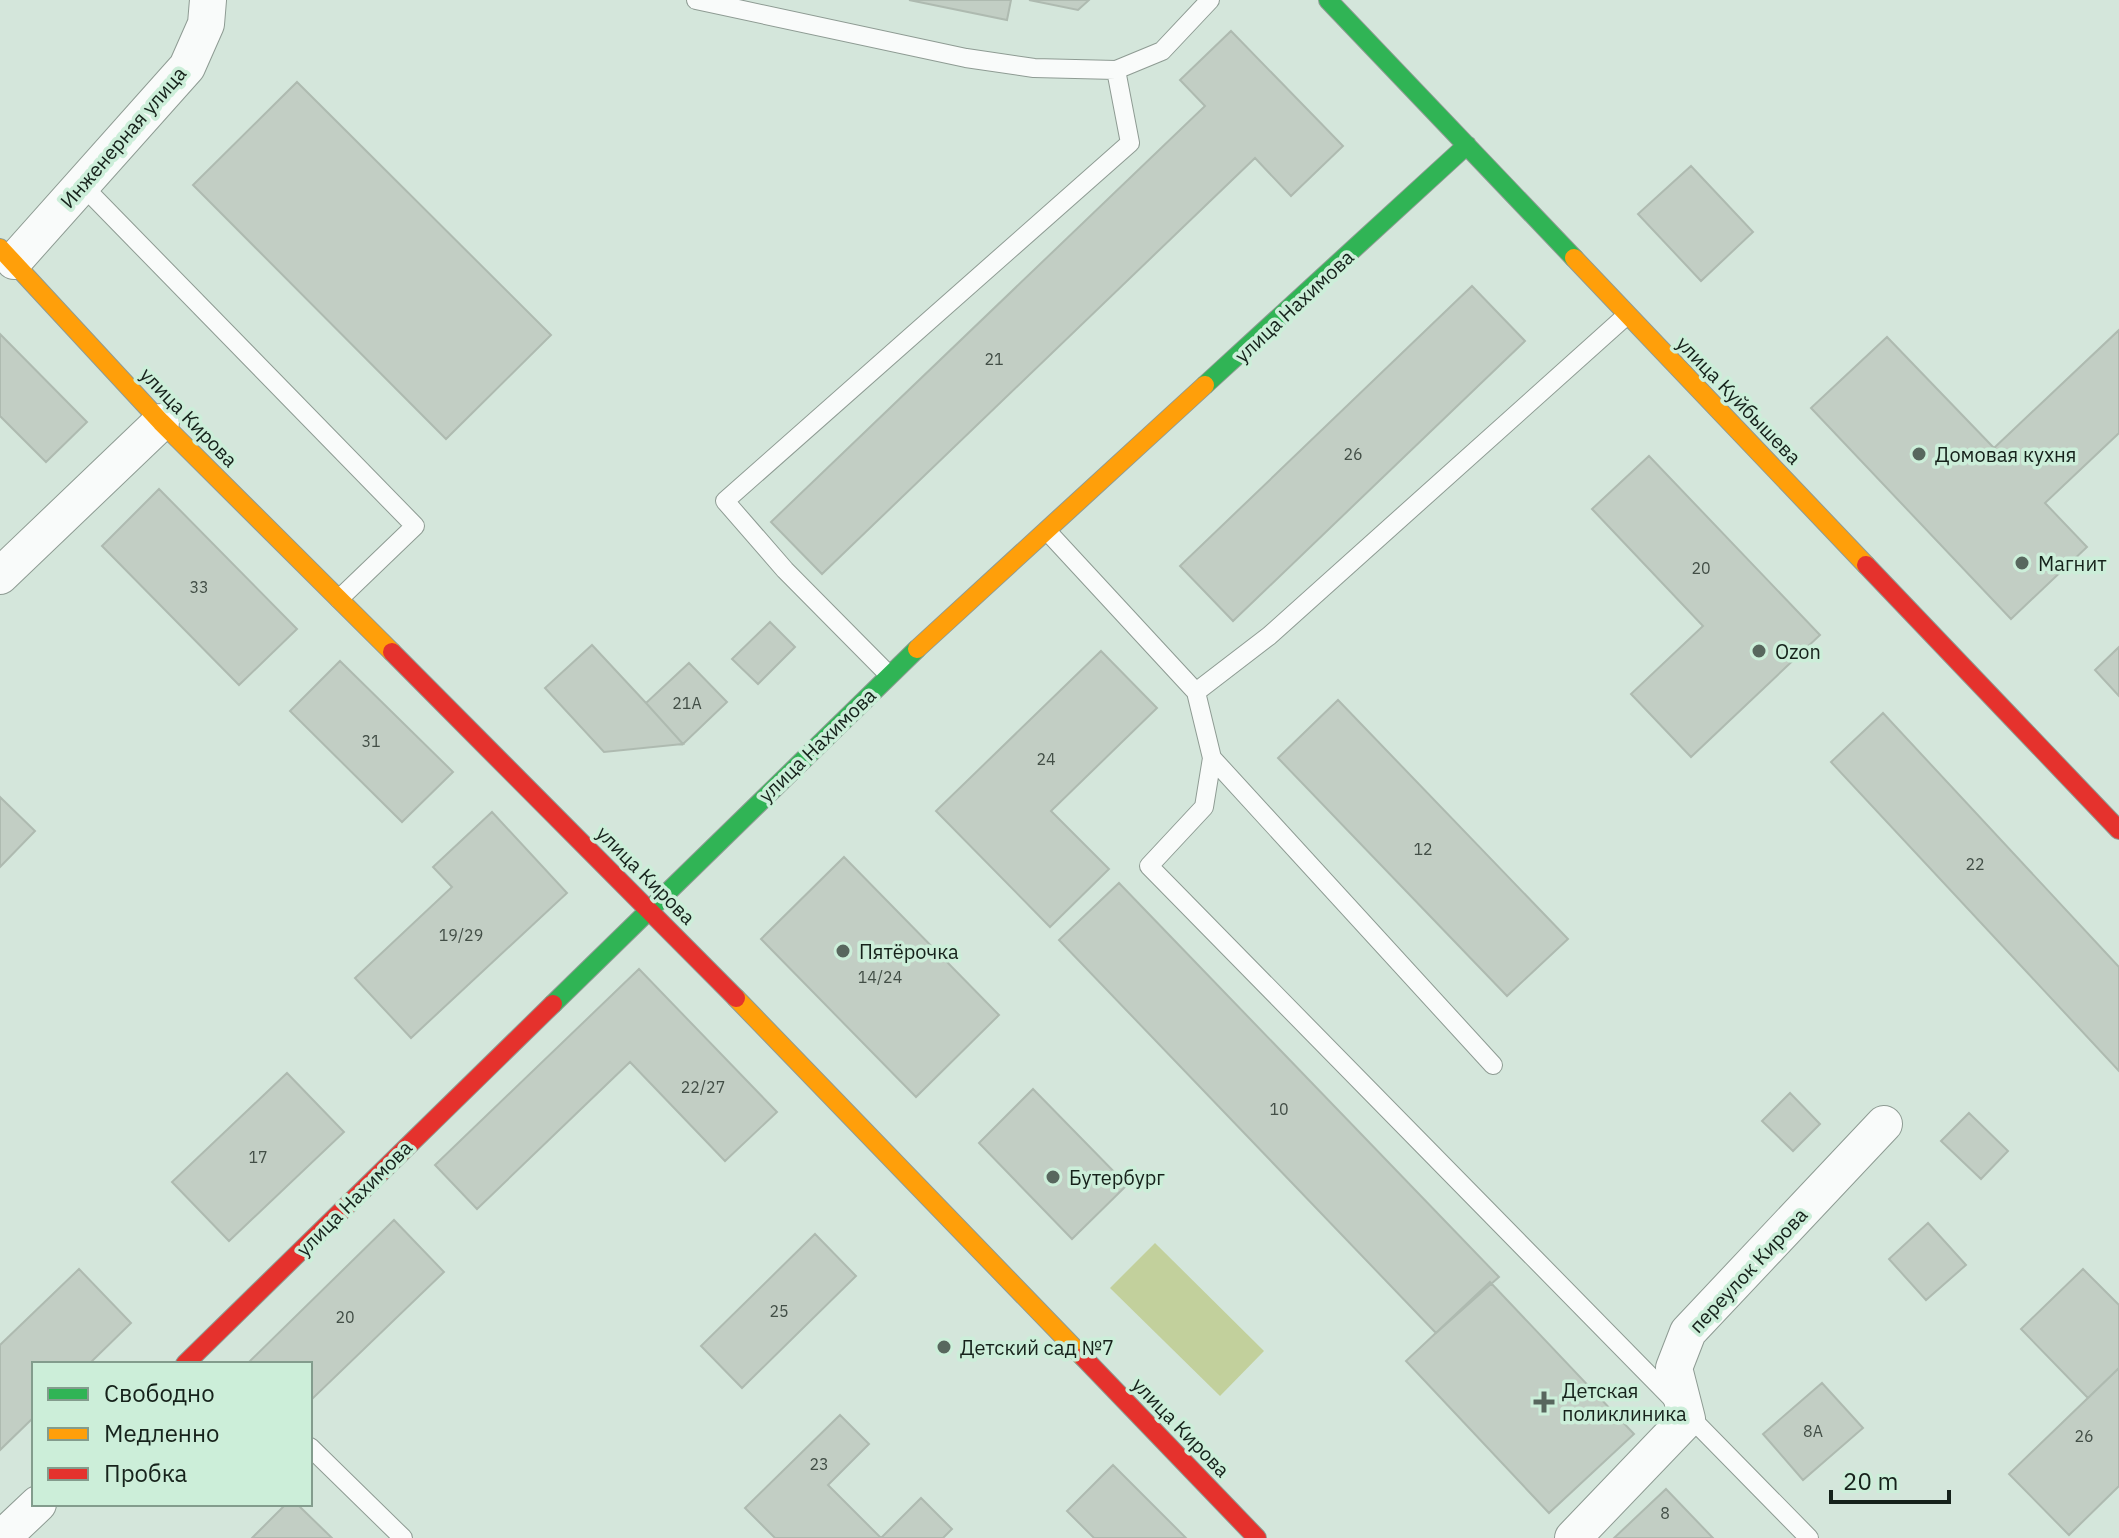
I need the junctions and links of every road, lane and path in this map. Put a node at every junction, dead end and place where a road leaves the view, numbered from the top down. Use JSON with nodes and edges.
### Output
{"nodes":[{"id":1,"x":208,"y":0,"type":"edge"},
{"id":2,"x":696,"y":0,"type":"edge"},
{"id":3,"x":1210,"y":0,"type":"edge"},
{"id":4,"x":1328,"y":0,"type":"edge"},
{"id":5,"x":1116,"y":70,"type":"junction"},
{"id":6,"x":1467,"y":145,"type":"junction"},
{"id":7,"x":82,"y":185,"type":"junction"},
{"id":8,"x":7,"y":254,"type":"edge"},
{"id":9,"x":1627,"y":315,"type":"junction"},
{"id":10,"x":161,"y":422,"type":"junction"},
{"id":11,"x":1048,"y":532,"type":"junction"},
{"id":12,"x":0,"y":576,"type":"edge"},
{"id":13,"x":338,"y":600,"type":"junction"},
{"id":14,"x":889,"y":675,"type":"junction"},
{"id":15,"x":1196,"y":692,"type":"junction"},
{"id":16,"x":1212,"y":758,"type":"junction"},
{"id":17,"x":2119,"y":830,"type":"edge"},
{"id":18,"x":649,"y":908,"type":"junction"},
{"id":19,"x":1493,"y":1065,"type":"dead end"},
{"id":20,"x":1884,"y":1124,"type":"dead end"},
{"id":21,"x":189,"y":1362,"type":"edge"},
{"id":22,"x":1687,"y":1419,"type":"junction"},
{"id":23,"x":312,"y":1449,"type":"edge"},
{"id":24,"x":36,"y":1506,"type":"edge"},
{"id":25,"x":2,"y":1538,"type":"edge"},
{"id":26,"x":403,"y":1538,"type":"edge"},
{"id":27,"x":1257,"y":1538,"type":"edge"},
{"id":28,"x":1573,"y":1538,"type":"edge"},
{"id":29,"x":1809,"y":1538,"type":"edge"}],
"edges":[{"from":1,"to":7,"type":"street","name":"Инженерная улица"},
{"from":2,"to":5,"type":"lane"},
{"from":3,"to":5,"type":"lane"},
{"from":4,"to":6,"type":"street","name":"улица Куйбышева"},
{"from":5,"to":14,"type":"lane"},
{"from":6,"to":9,"type":"street","name":"улица Куйбышева"},
{"from":6,"to":11,"type":"street","name":"улица Нахимова"},
{"from":7,"to":8,"type":"street","name":"Инженерная улица"},
{"from":7,"to":13,"type":"lane"},
{"from":8,"to":10,"type":"street","name":"улица Кирова"},
{"from":9,"to":15,"type":"lane"},
{"from":9,"to":17,"type":"street","name":"улица Куйбышева"},
{"from":10,"to":12,"type":"street"},
{"from":10,"to":13,"type":"street","name":"улица Кирова"},
{"from":11,"to":14,"type":"street","name":"улица Нахимова"},
{"from":11,"to":15,"type":"lane"},
{"from":13,"to":18,"type":"street","name":"улица Кирова"},
{"from":14,"to":18,"type":"street","name":"улица Нахимова"},
{"from":15,"to":16,"type":"lane"},
{"from":16,"to":19,"type":"lane"},
{"from":16,"to":22,"type":"lane"},
{"from":18,"to":21,"type":"street","name":"улица Нахимова"},
{"from":18,"to":27,"type":"street","name":"улица Кирова"},
{"from":20,"to":22,"type":"street","name":"переулок Кирова"},
{"from":22,"to":28,"type":"street"},
{"from":22,"to":29,"type":"lane"},
{"from":23,"to":26,"type":"lane"},
{"from":24,"to":25,"type":"street"}]}
